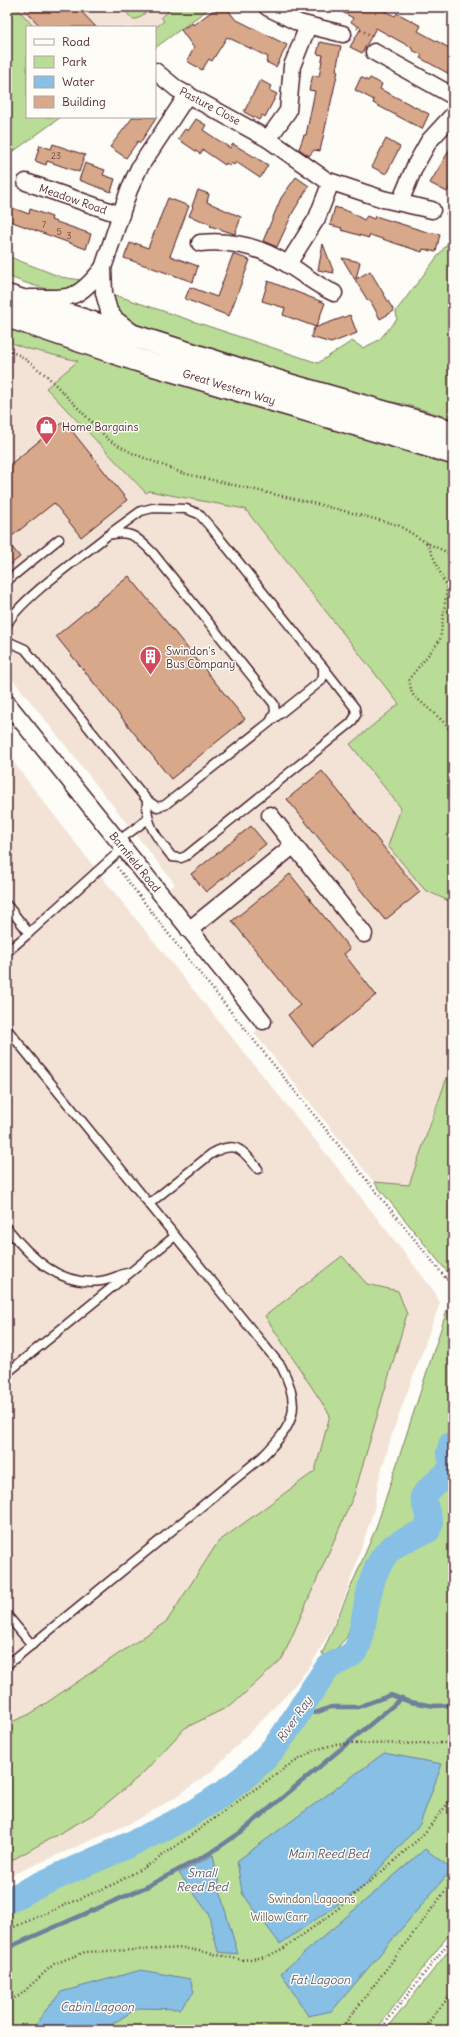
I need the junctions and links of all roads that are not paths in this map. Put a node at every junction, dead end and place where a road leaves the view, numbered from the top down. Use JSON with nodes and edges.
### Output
{"nodes":[{"id":1,"x":267,"y":7,"type":"edge"},
{"id":2,"x":308,"y":26,"type":"junction"},
{"id":3,"x":343,"y":34,"type":"road end"},
{"id":4,"x":374,"y":52,"type":"road end"},
{"id":5,"x":156,"y":72,"type":"edge"},
{"id":6,"x":188,"y":94,"type":"junction"},
{"id":7,"x":453,"y":96,"type":"edge"},
{"id":8,"x":453,"y":115,"type":"edge"},
{"id":9,"x":268,"y":138,"type":"junction"},
{"id":10,"x":26,"y":182,"type":"dead end"},
{"id":11,"x":331,"y":182,"type":"junction"},
{"id":12,"x":400,"y":202,"type":"junction"},
{"id":13,"x":432,"y":210,"type":"dead end"},
{"id":14,"x":121,"y":215,"type":"junction"},
{"id":15,"x":200,"y":243,"type":"dead end"},
{"id":16,"x":288,"y":264,"type":"junction"},
{"id":17,"x":103,"y":268,"type":"junction"},
{"id":18,"x":334,"y":293,"type":"dead end"},
{"id":19,"x":9,"y":304,"type":"edge"},
{"id":20,"x":142,"y":339,"type":"junction"},
{"id":21,"x":453,"y":432,"type":"edge"},
{"id":22,"x":453,"y":454,"type":"edge"},
{"id":23,"x":108,"y":535,"type":"junction"},
{"id":24,"x":59,"y":539,"type":"dead end"},
{"id":25,"x":7,"y":581,"type":"edge"},
{"id":26,"x":7,"y":625,"type":"edge"},
{"id":27,"x":7,"y":642,"type":"edge"},
{"id":28,"x":323,"y":667,"type":"junction"},
{"id":29,"x":7,"y":703,"type":"edge"},
{"id":30,"x":270,"y":722,"type":"junction"},
{"id":31,"x":147,"y":800,"type":"junction"},
{"id":32,"x":270,"y":814,"type":"dead end"},
{"id":33,"x":148,"y":819,"type":"junction"},
{"id":34,"x":120,"y":845,"type":"junction"},
{"id":35,"x":294,"y":845,"type":"junction"},
{"id":36,"x":7,"y":905,"type":"edge"},
{"id":37,"x":189,"y":930,"type":"junction"},
{"id":38,"x":29,"y":933,"type":"junction"},
{"id":39,"x":364,"y":934,"type":"dead end"},
{"id":40,"x":7,"y":952,"type":"edge"},
{"id":41,"x":263,"y":1021,"type":"dead end"},
{"id":42,"x":7,"y":1029,"type":"edge"},
{"id":43,"x":258,"y":1169,"type":"dead end"},
{"id":44,"x":149,"y":1204,"type":"junction"},
{"id":45,"x":7,"y":1228,"type":"edge"},
{"id":46,"x":175,"y":1236,"type":"junction"},
{"id":47,"x":132,"y":1271,"type":"junction"},
{"id":48,"x":7,"y":1373,"type":"edge"},
{"id":49,"x":7,"y":1615,"type":"edge"},
{"id":50,"x":32,"y":1645,"type":"junction"},
{"id":51,"x":7,"y":1665,"type":"edge"}],
"edges":[{"from":1,"to":2,"type":"street"},
{"from":2,"to":3,"type":"street"},
{"from":2,"to":9,"type":"street"},
{"from":4,"to":7,"type":"street"},
{"from":5,"to":6,"type":"street","name":"Pasture Close"},
{"from":6,"to":9,"type":"street","name":"Pasture Close"},
{"from":6,"to":14,"type":"street","name":"Meadow Road"},
{"from":8,"to":12,"type":"street"},
{"from":9,"to":11,"type":"street","name":"Pasture Close"},
{"from":10,"to":14,"type":"street","name":"Meadow Road"},
{"from":11,"to":12,"type":"street","name":"Pasture Close"},
{"from":11,"to":16,"type":"street"},
{"from":12,"to":13,"type":"street","name":"Pasture Close"},
{"from":14,"to":17,"type":"street","name":"Meadow Road"},
{"from":15,"to":16,"type":"street"},
{"from":16,"to":18,"type":"street"},
{"from":17,"to":19,"type":"street","name":"Meadow Road"},
{"from":17,"to":20,"type":"street","name":"Meadow Road"},
{"from":19,"to":20,"type":"main road","name":"Great Western Way"},
{"from":19,"to":22,"type":"main road","name":"Great Western Way"},
{"from":20,"to":21,"type":"main road","name":"Great Western Way"},
{"from":23,"to":26,"type":"lane"},
{"from":23,"to":28,"type":"lane"},
{"from":23,"to":30,"type":"lane"},
{"from":24,"to":25,"type":"lane"},
{"from":27,"to":31,"type":"lane"},
{"from":28,"to":30,"type":"lane"},
{"from":28,"to":33,"type":"lane"},
{"from":29,"to":34,"type":"street","name":"Barnfield Road"},
{"from":30,"to":31,"type":"lane"},
{"from":31,"to":33,"type":"lane"},
{"from":32,"to":35,"type":"street"},
{"from":33,"to":34,"type":"lane"},
{"from":34,"to":37,"type":"street","name":"Barnfield Road"},
{"from":34,"to":38,"type":"lane"},
{"from":35,"to":37,"type":"street"},
{"from":35,"to":39,"type":"street"},
{"from":36,"to":38,"type":"lane"},
{"from":37,"to":41,"type":"street","name":"Barnfield Road"},
{"from":38,"to":40,"type":"lane"},
{"from":42,"to":44,"type":"lane"},
{"from":43,"to":44,"type":"lane"},
{"from":44,"to":46,"type":"lane"},
{"from":45,"to":47,"type":"lane"},
{"from":46,"to":47,"type":"lane"},
{"from":46,"to":50,"type":"lane"},
{"from":47,"to":48,"type":"lane"},
{"from":49,"to":50,"type":"lane"},
{"from":50,"to":51,"type":"lane"}]}
